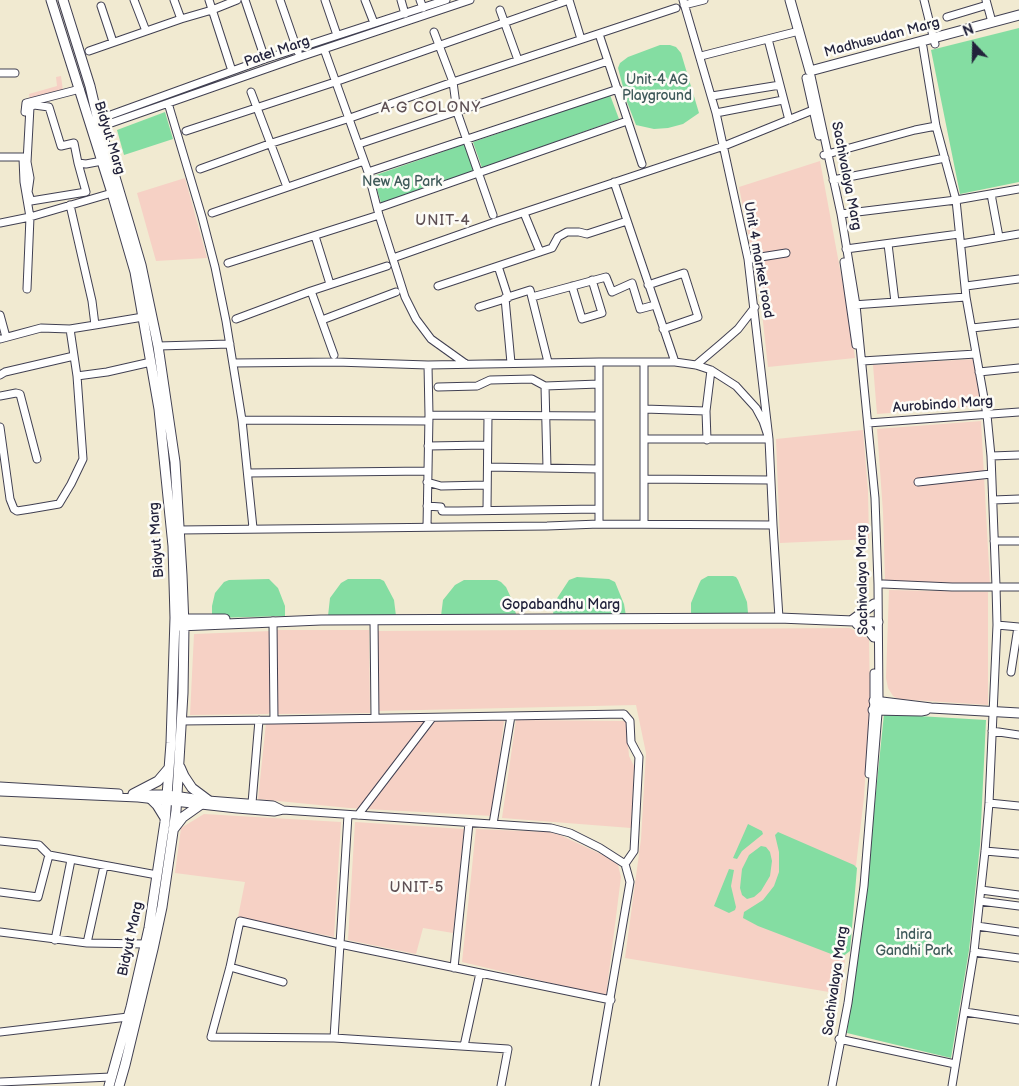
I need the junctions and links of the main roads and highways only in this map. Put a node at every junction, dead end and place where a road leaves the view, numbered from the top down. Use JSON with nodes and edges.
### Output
{"nodes":[{"id":1,"x":51,"y":0,"type":"edge"},
{"id":2,"x":63,"y":0,"type":"edge"},
{"id":3,"x":784,"y":0,"type":"edge"},
{"id":4,"x":790,"y":0,"type":"edge"},
{"id":5,"x":1019,"y":15,"type":"edge"},
{"id":6,"x":1019,"y":19,"type":"edge"},
{"id":7,"x":796,"y":32,"type":"junction"},
{"id":8,"x":934,"y":41,"type":"junction"},
{"id":9,"x":808,"y":74,"type":"junction"},
{"id":10,"x":95,"y":125,"type":"junction"},
{"id":11,"x":175,"y":462,"type":"junction"},
{"id":12,"x":165,"y":463,"type":"junction"},
{"id":13,"x":874,"y":604,"type":"road end"},
{"id":14,"x":851,"y":621,"type":"junction"},
{"id":15,"x":179,"y":622,"type":"junction"},
{"id":16,"x":876,"y":622,"type":"road end"},
{"id":17,"x":874,"y":637,"type":"road end"},
{"id":18,"x":876,"y":705,"type":"road end"},
{"id":19,"x":1019,"y":712,"type":"edge"},
{"id":20,"x":179,"y":765,"type":"junction"},
{"id":21,"x":169,"y":768,"type":"junction"},
{"id":22,"x":133,"y":794,"type":"road end"},
{"id":23,"x":171,"y":798,"type":"junction"},
{"id":24,"x":151,"y":800,"type":"road end"},
{"id":25,"x":166,"y":819,"type":"junction"},
{"id":26,"x":173,"y":830,"type":"junction"},
{"id":27,"x":110,"y":1082,"type":"edge"},
{"id":28,"x":119,"y":1086,"type":"edge"}],
"edges":[{"from":1,"to":10,"type":"main road","name":"Bidyut Marg"},
{"from":2,"to":10,"type":"main road","name":"Bidyut Marg"},
{"from":3,"to":7,"type":"main road","name":"Sachivalaya Marg"},
{"from":4,"to":7,"type":"main road","name":"Sachivalaya Marg"},
{"from":5,"to":8,"type":"main road","name":"Madhusudan Marg"},
{"from":6,"to":8,"type":"main road","name":"Madhusudan Marg"},
{"from":7,"to":9,"type":"main road","name":"Sachivalaya Marg"},
{"from":8,"to":9,"type":"main road","name":"Madhusudan Marg"},
{"from":8,"to":9,"type":"main road","name":"Madhusudan Marg"},
{"from":10,"to":11,"type":"main road","name":"Bidyut Marg"},
{"from":10,"to":12,"type":"main road","name":"Bidyut Marg"},
{"from":11,"to":12,"type":"main road"},
{"from":11,"to":15,"type":"main road","name":"Bidyut Marg"},
{"from":12,"to":15,"type":"main road","name":"Bidyut Marg"},
{"from":13,"to":14,"type":"main road"},
{"from":14,"to":15,"type":"main road","name":"Gopabandhu Marg"},
{"from":14,"to":16,"type":"main road","name":"Gopabandhu Marg"},
{"from":14,"to":17,"type":"main road"},
{"from":15,"to":20,"type":"main road","name":"Bidyut Marg"},
{"from":15,"to":21,"type":"main road","name":"Bidyut Marg"},
{"from":18,"to":19,"type":"main road"},
{"from":20,"to":23,"type":"main road","name":"Bidyut Marg"},
{"from":20,"to":26,"type":"main road"},
{"from":21,"to":22,"type":"main road"},
{"from":21,"to":23,"type":"main road","name":"Bidyut Marg"},
{"from":23,"to":25,"type":"main road","name":"Bidyut Marg"},
{"from":23,"to":26,"type":"main road","name":"Bidyut Marg"},
{"from":24,"to":25,"type":"main road"},
{"from":25,"to":27,"type":"main road","name":"Bidyut Marg"},
{"from":26,"to":28,"type":"main road","name":"Bidyut Marg"}]}
